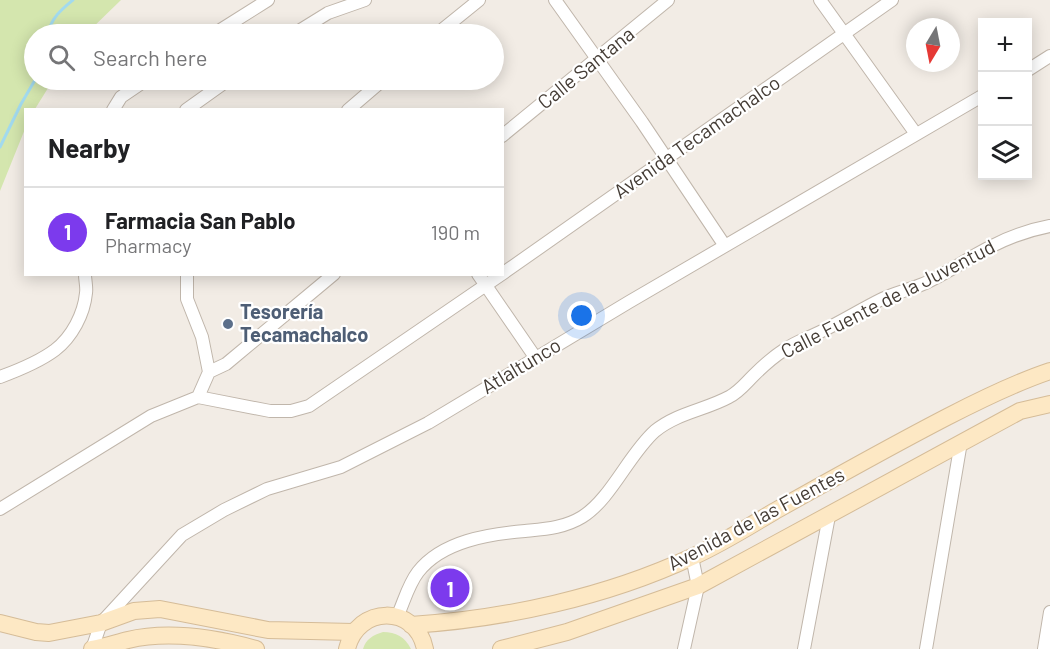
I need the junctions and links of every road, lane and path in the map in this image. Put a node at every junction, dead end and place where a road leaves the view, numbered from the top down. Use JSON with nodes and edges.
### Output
{"nodes":[{"id":1,"x":268,"y":0,"type":"edge"},
{"id":2,"x":365,"y":0,"type":"edge"},
{"id":3,"x":479,"y":0,"type":"edge"},
{"id":4,"x":555,"y":0,"type":"edge"},
{"id":5,"x":668,"y":0,"type":"edge"},
{"id":6,"x":820,"y":0,"type":"edge"},
{"id":7,"x":892,"y":0,"type":"edge"},
{"id":8,"x":230,"y":24,"type":"edge"},
{"id":9,"x":310,"y":24,"type":"edge"},
{"id":10,"x":449,"y":24,"type":"edge"},
{"id":11,"x":844,"y":33,"type":"junction"},
{"id":12,"x":1050,"y":56,"type":"edge"},
{"id":13,"x":597,"y":60,"type":"junction"},
{"id":14,"x":1032,"y":67,"type":"edge"},
{"id":15,"x":131,"y":90,"type":"edge"},
{"id":16,"x":214,"y":90,"type":"edge"},
{"id":17,"x":374,"y":90,"type":"edge"},
{"id":18,"x":978,"y":98,"type":"edge"},
{"id":19,"x":361,"y":105,"type":"edge"},
{"id":20,"x":114,"y":108,"type":"edge"},
{"id":21,"x":189,"y":108,"type":"edge"},
{"id":22,"x":504,"y":134,"type":"edge"},
{"id":23,"x":916,"y":134,"type":"junction"},
{"id":24,"x":667,"y":159,"type":"junction"},
{"id":25,"x":1050,"y":226,"type":"edge"},
{"id":26,"x":725,"y":246,"type":"junction"},
{"id":27,"x":504,"y":273,"type":"edge"},
{"id":28,"x":85,"y":276,"type":"edge"},
{"id":29,"x":187,"y":276,"type":"edge"},
{"id":30,"x":332,"y":276,"type":"edge"},
{"id":31,"x":479,"y":276,"type":"edge"},
{"id":32,"x":499,"y":276,"type":"edge"},
{"id":33,"x":485,"y":286,"type":"junction"},
{"id":34,"x":535,"y":357,"type":"junction"},
{"id":35,"x":1050,"y":371,"type":"edge"},
{"id":36,"x":209,"y":372,"type":"junction"},
{"id":37,"x":0,"y":377,"type":"edge"},
{"id":38,"x":198,"y":397,"type":"junction"},
{"id":39,"x":1050,"y":404,"type":"edge"},
{"id":40,"x":961,"y":442,"type":"junction"},
{"id":41,"x":0,"y":509,"type":"edge"},
{"id":42,"x":829,"y":516,"type":"junction"},
{"id":43,"x":692,"y":557,"type":"junction"},
{"id":44,"x":698,"y":586,"type":"junction"},
{"id":45,"x":1050,"y":612,"type":"edge"},
{"id":46,"x":404,"y":621,"type":"junction"},
{"id":47,"x":0,"y":623,"type":"edge"},
{"id":48,"x":101,"y":623,"type":"junction"},
{"id":49,"x":73,"y":628,"type":"junction"},
{"id":50,"x":353,"y":632,"type":"junction"},
{"id":51,"x":92,"y":649,"type":"edge"},
{"id":52,"x":256,"y":649,"type":"edge"},
{"id":53,"x":347,"y":649,"type":"edge"},
{"id":54,"x":425,"y":649,"type":"edge"},
{"id":55,"x":501,"y":649,"type":"edge"},
{"id":56,"x":684,"y":649,"type":"edge"},
{"id":57,"x":804,"y":649,"type":"edge"},
{"id":58,"x":926,"y":649,"type":"edge"},
{"id":59,"x":1044,"y":649,"type":"edge"}],
"edges":[{"from":1,"to":8,"type":"street"},
{"from":2,"to":9,"type":"street"},
{"from":3,"to":10,"type":"street"},
{"from":4,"to":13,"type":"street"},
{"from":5,"to":13,"type":"street","name":"Calle Santana"},
{"from":6,"to":11,"type":"street"},
{"from":7,"to":11,"type":"street","name":"Avenida Tecamachalco"},
{"from":11,"to":23,"type":"street"},
{"from":11,"to":24,"type":"street","name":"Avenida Tecamachalco"},
{"from":12,"to":14,"type":"street"},
{"from":13,"to":22,"type":"street","name":"Calle Santana"},
{"from":13,"to":24,"type":"street"},
{"from":15,"to":20,"type":"street"},
{"from":16,"to":21,"type":"street"},
{"from":17,"to":19,"type":"street"},
{"from":18,"to":23,"type":"street","name":"Atlaltunco"},
{"from":23,"to":26,"type":"street","name":"Atlaltunco"},
{"from":24,"to":26,"type":"street"},
{"from":24,"to":27,"type":"street","name":"Avenida Tecamachalco"},
{"from":25,"to":46,"type":"street","name":"Calle Fuente de la Juventud"},
{"from":26,"to":34,"type":"street","name":"Atlaltunco"},
{"from":28,"to":37,"type":"street"},
{"from":29,"to":36,"type":"street"},
{"from":30,"to":36,"type":"street"},
{"from":31,"to":33,"type":"street"},
{"from":32,"to":33,"type":"street","name":"Avenida Tecamachalco"},
{"from":33,"to":34,"type":"street"},
{"from":33,"to":38,"type":"street","name":"Avenida Tecamachalco"},
{"from":34,"to":48,"type":"street","name":"Atlaltunco"},
{"from":35,"to":43,"type":"main road","name":"Avenida de las Fuentes"},
{"from":36,"to":38,"type":"street"},
{"from":38,"to":41,"type":"street"},
{"from":39,"to":40,"type":"main road","name":"Avenida de las Fuentes"},
{"from":40,"to":42,"type":"main road","name":"Avenida de las Fuentes"},
{"from":40,"to":58,"type":"street"},
{"from":42,"to":44,"type":"main road","name":"Avenida de las Fuentes"},
{"from":42,"to":57,"type":"street"},
{"from":43,"to":44,"type":"street"},
{"from":43,"to":46,"type":"main road","name":"Avenida de las Fuentes"},
{"from":44,"to":55,"type":"main road","name":"Avenida de las Fuentes"},
{"from":44,"to":56,"type":"street"},
{"from":45,"to":59,"type":"street"},
{"from":46,"to":50,"type":"main road","name":"Avenida de las Fuentes"},
{"from":46,"to":54,"type":"main road"},
{"from":47,"to":49,"type":"main road"},
{"from":48,"to":49,"type":"main road"},
{"from":48,"to":50,"type":"main road"},
{"from":48,"to":51,"type":"street"},
{"from":49,"to":51,"type":"main road"},
{"from":50,"to":53,"type":"main road"},
{"from":51,"to":52,"type":"main road"}]}
